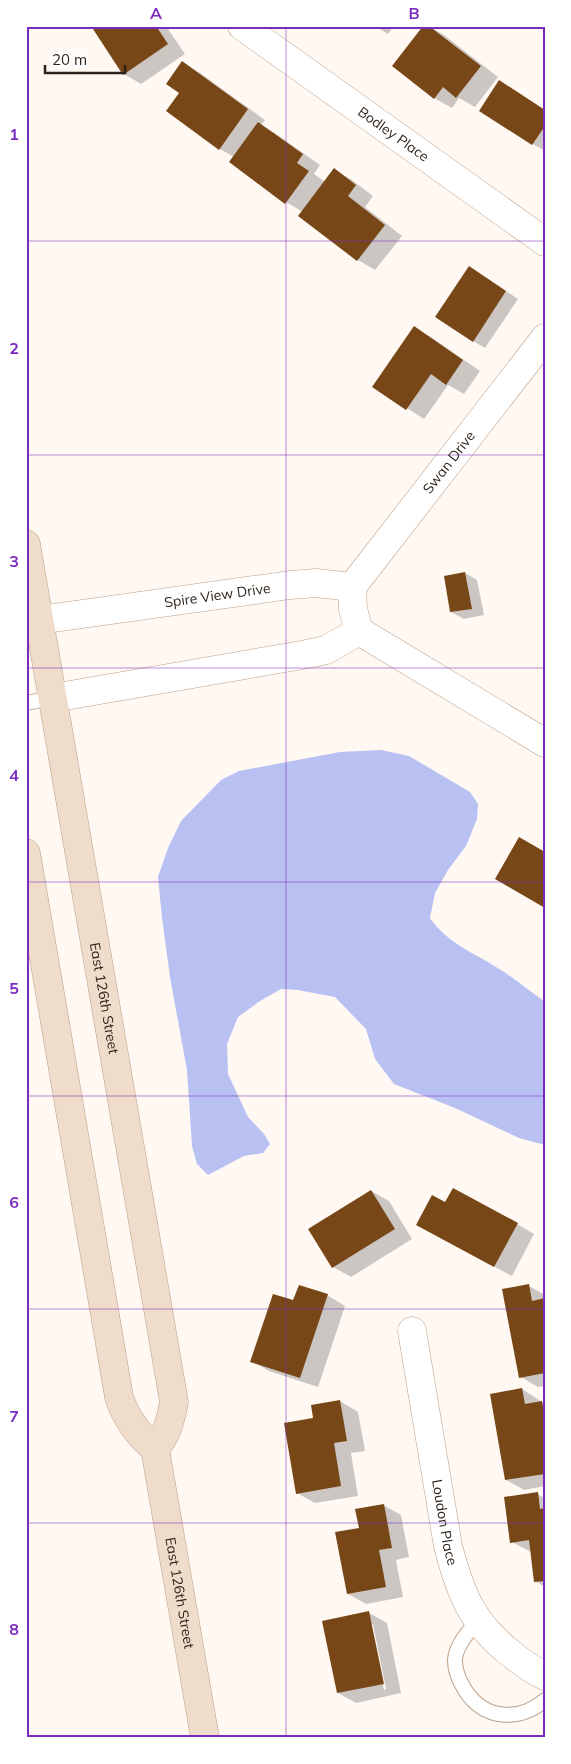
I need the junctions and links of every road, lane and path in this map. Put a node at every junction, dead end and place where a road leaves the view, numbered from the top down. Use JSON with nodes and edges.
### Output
{"nodes":[{"id":1,"x":242,"y":26,"type":"edge"},
{"id":2,"x":545,"y":242,"type":"edge"},
{"id":3,"x":545,"y":338,"type":"edge"},
{"id":4,"x":26,"y":544,"type":"edge"},
{"id":5,"x":352,"y":587,"type":"junction"},
{"id":6,"x":33,"y":621,"type":"edge"},
{"id":7,"x":359,"y":631,"type":"junction"},
{"id":8,"x":52,"y":698,"type":"junction"},
{"id":9,"x":26,"y":703,"type":"edge"},
{"id":10,"x":545,"y":743,"type":"edge"},
{"id":11,"x":26,"y":853,"type":"edge"},
{"id":12,"x":412,"y":1331,"type":"dead end"},
{"id":13,"x":155,"y":1449,"type":"junction"},
{"id":14,"x":477,"y":1620,"type":"junction"},
{"id":15,"x":545,"y":1676,"type":"edge"},
{"id":16,"x":545,"y":1700,"type":"edge"},
{"id":17,"x":205,"y":1738,"type":"edge"}],
"edges":[{"from":1,"to":2,"type":"street","name":"Bodley Place"},
{"from":3,"to":5,"type":"street","name":"Swan Drive"},
{"from":4,"to":6,"type":"main road","name":"East 126th Street"},
{"from":5,"to":6,"type":"street","name":"Spire View Drive"},
{"from":5,"to":7,"type":"street"},
{"from":6,"to":8,"type":"main road","name":"East 126th Street"},
{"from":7,"to":8,"type":"street"},
{"from":7,"to":10,"type":"street"},
{"from":8,"to":9,"type":"lane"},
{"from":8,"to":13,"type":"main road","name":"East 126th Street"},
{"from":11,"to":13,"type":"main road"},
{"from":12,"to":14,"type":"street","name":"Loudon Place"},
{"from":13,"to":17,"type":"main road","name":"East 126th Street"},
{"from":14,"to":15,"type":"street","name":"Loudon Place"},
{"from":14,"to":16,"type":"lane"}]}
